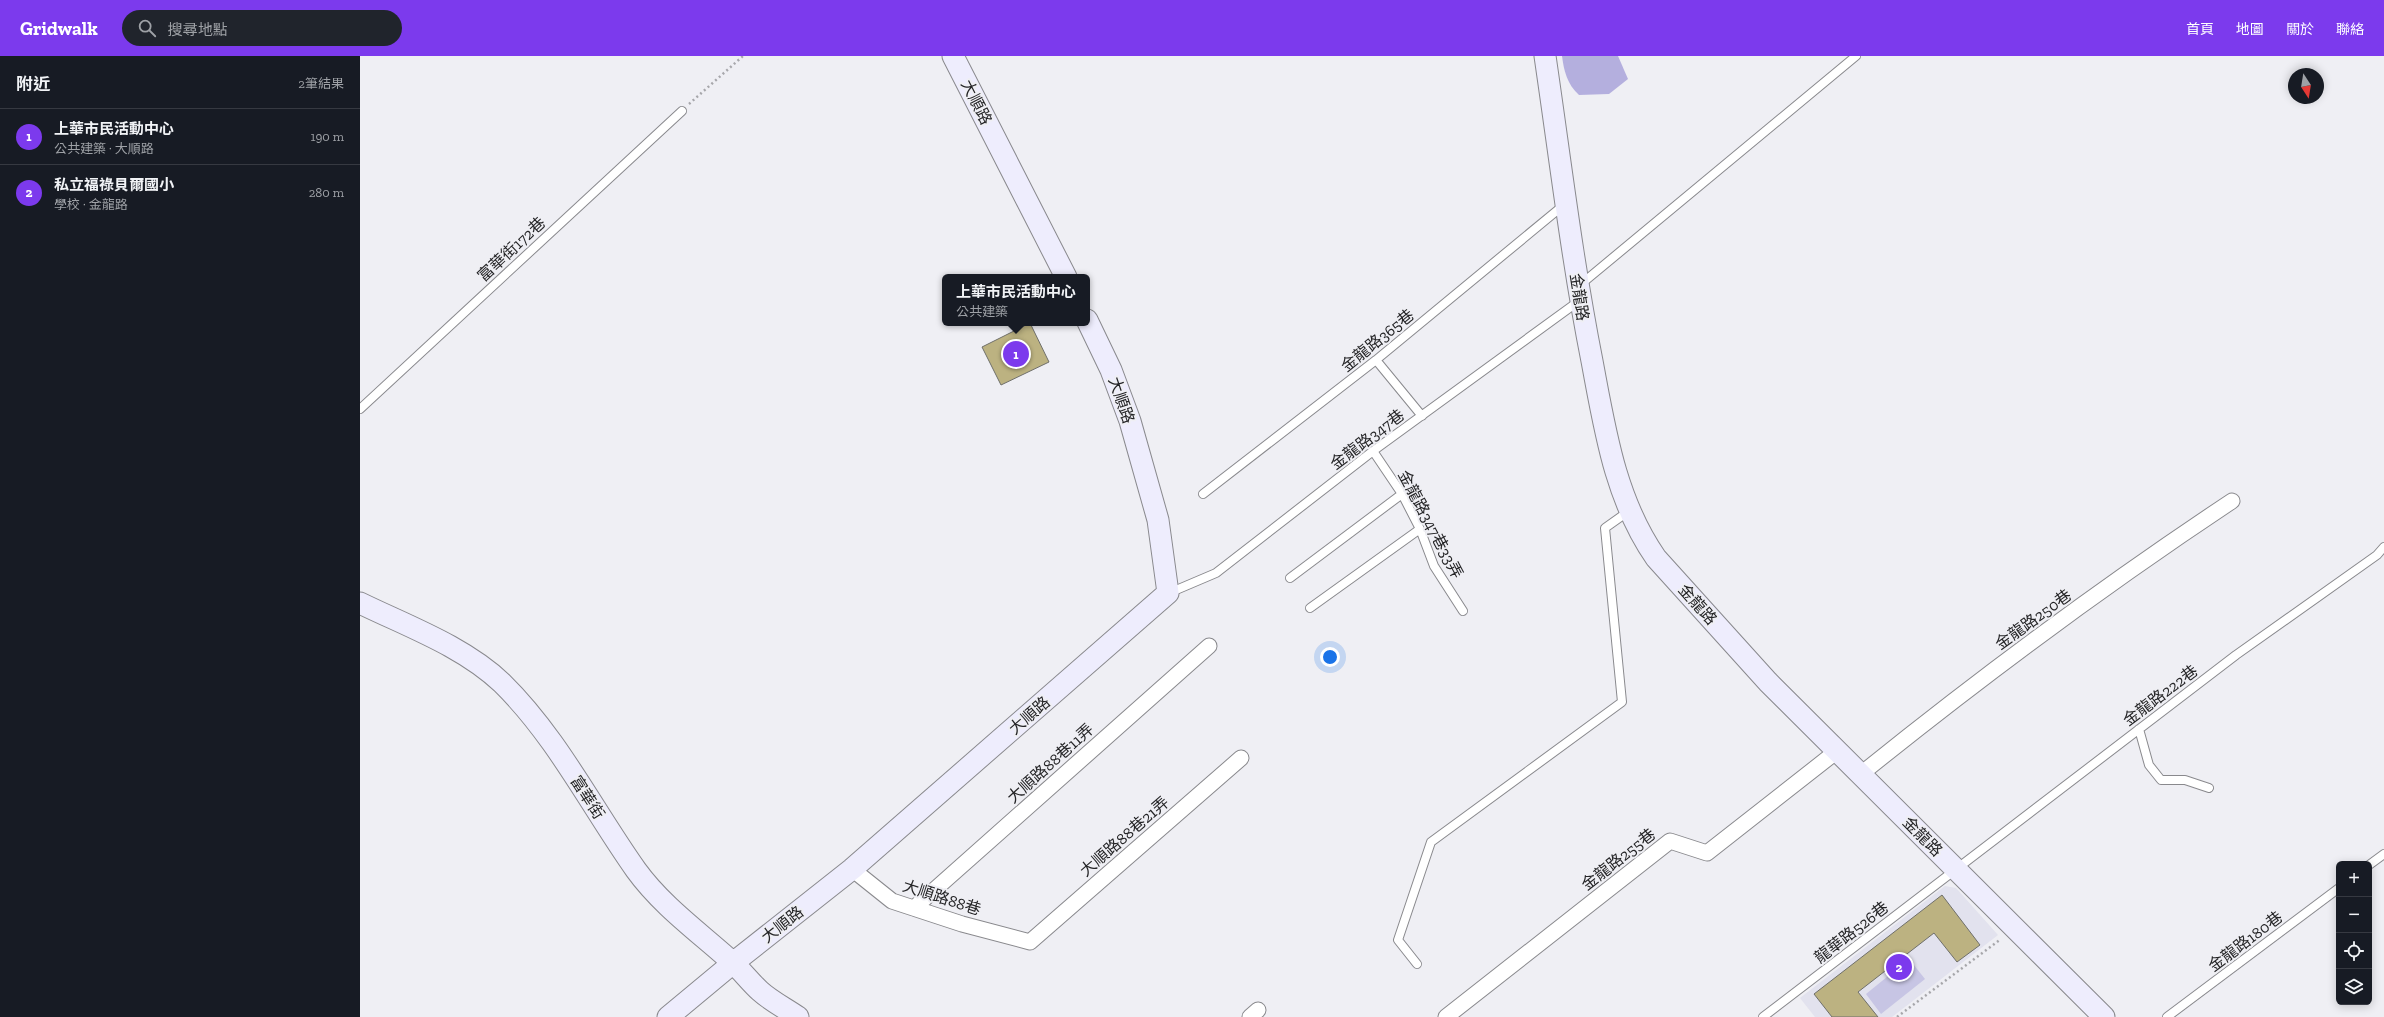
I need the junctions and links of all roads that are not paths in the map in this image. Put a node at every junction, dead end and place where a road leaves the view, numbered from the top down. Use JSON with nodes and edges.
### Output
{"nodes":[{"id":1,"x":953,"y":56,"type":"edge"},
{"id":2,"x":1545,"y":56,"type":"edge"},
{"id":3,"x":1856,"y":56,"type":"edge"},
{"id":4,"x":682,"y":111,"type":"road end"},
{"id":5,"x":1566,"y":203,"type":"junction"},
{"id":6,"x":1064,"y":274,"type":"edge"},
{"id":7,"x":1579,"y":294,"type":"junction"},
{"id":8,"x":1090,"y":326,"type":"edge"},
{"id":9,"x":1376,"y":360,"type":"junction"},
{"id":10,"x":360,"y":409,"type":"edge"},
{"id":11,"x":1422,"y":416,"type":"junction"},
{"id":12,"x":1373,"y":451,"type":"junction"},
{"id":13,"x":1203,"y":494,"type":"dead end"},
{"id":14,"x":1402,"y":494,"type":"junction"},
{"id":15,"x":2232,"y":501,"type":"dead end"},
{"id":16,"x":1629,"y":511,"type":"junction"},
{"id":17,"x":1420,"y":529,"type":"junction"},
{"id":18,"x":2384,"y":547,"type":"edge"},
{"id":19,"x":1290,"y":578,"type":"dead end"},
{"id":20,"x":1168,"y":593,"type":"junction"},
{"id":21,"x":360,"y":603,"type":"edge"},
{"id":22,"x":1310,"y":608,"type":"dead end"},
{"id":23,"x":1463,"y":611,"type":"dead end"},
{"id":24,"x":1209,"y":646,"type":"dead end"},
{"id":25,"x":2140,"y":729,"type":"junction"},
{"id":26,"x":1837,"y":750,"type":"junction"},
{"id":27,"x":1241,"y":758,"type":"dead end"},
{"id":28,"x":1861,"y":774,"type":"junction"},
{"id":29,"x":2209,"y":788,"type":"dead end"},
{"id":30,"x":2384,"y":854,"type":"edge"},
{"id":31,"x":2372,"y":863,"type":"edge"},
{"id":32,"x":1956,"y":868,"type":"junction"},
{"id":33,"x":852,"y":869,"type":"junction"},
{"id":34,"x":2336,"y":890,"type":"edge"},
{"id":35,"x":914,"y":908,"type":"junction"},
{"id":36,"x":1030,"y":942,"type":"joint"},
{"id":37,"x":733,"y":963,"type":"junction"},
{"id":38,"x":1418,"y":964,"type":"dead end"},
{"id":39,"x":668,"y":1017,"type":"edge"},
{"id":40,"x":798,"y":1017,"type":"edge"},
{"id":41,"x":1446,"y":1017,"type":"edge"},
{"id":42,"x":1763,"y":1017,"type":"edge"},
{"id":43,"x":2104,"y":1017,"type":"edge"},
{"id":44,"x":2167,"y":1017,"type":"edge"}],
"edges":[{"from":1,"to":6,"type":"street","name":"大順路"},
{"from":2,"to":5,"type":"street","name":"金龍路"},
{"from":3,"to":7,"type":"lane","name":"金龍路347巷"},
{"from":4,"to":10,"type":"lane","name":"富華街172巷"},
{"from":5,"to":7,"type":"street","name":"金龍路"},
{"from":5,"to":9,"type":"lane","name":"金龍路365巷"},
{"from":7,"to":11,"type":"lane","name":"金龍路347巷"},
{"from":7,"to":16,"type":"street","name":"金龍路"},
{"from":8,"to":20,"type":"street","name":"大順路"},
{"from":9,"to":11,"type":"lane"},
{"from":9,"to":13,"type":"lane","name":"金龍路365巷"},
{"from":11,"to":12,"type":"lane","name":"金龍路347巷"},
{"from":12,"to":14,"type":"lane","name":"金龍路347巷33弄"},
{"from":12,"to":20,"type":"lane","name":"金龍路347巷"},
{"from":14,"to":17,"type":"lane","name":"金龍路347巷33弄"},
{"from":14,"to":19,"type":"lane"},
{"from":15,"to":28,"type":"street","name":"金龍路250巷"},
{"from":16,"to":26,"type":"street","name":"金龍路"},
{"from":16,"to":38,"type":"lane"},
{"from":17,"to":22,"type":"lane"},
{"from":17,"to":23,"type":"lane","name":"金龍路347巷33弄"},
{"from":18,"to":25,"type":"lane","name":"金龍路222巷"},
{"from":20,"to":33,"type":"street","name":"大順路"},
{"from":21,"to":37,"type":"street","name":"富華街"},
{"from":24,"to":35,"type":"street","name":"大順路88巷11弄"},
{"from":25,"to":29,"type":"lane"},
{"from":25,"to":32,"type":"lane","name":"金龍路222巷"},
{"from":26,"to":28,"type":"street","name":"金龍路"},
{"from":26,"to":41,"type":"street","name":"金龍路255巷"},
{"from":27,"to":36,"type":"street","name":"大順路88巷21弄"},
{"from":28,"to":32,"type":"street","name":"金龍路"},
{"from":30,"to":31,"type":"lane"},
{"from":32,"to":42,"type":"lane","name":"龍華路526巷"},
{"from":32,"to":43,"type":"street","name":"金龍路"},
{"from":33,"to":35,"type":"street","name":"大順路88巷"},
{"from":33,"to":37,"type":"street","name":"大順路"},
{"from":34,"to":44,"type":"lane","name":"金龍路180巷"},
{"from":35,"to":36,"type":"street","name":"大順路88巷"},
{"from":37,"to":39,"type":"street","name":"大順路"},
{"from":37,"to":40,"type":"street","name":"富華街"}]}
